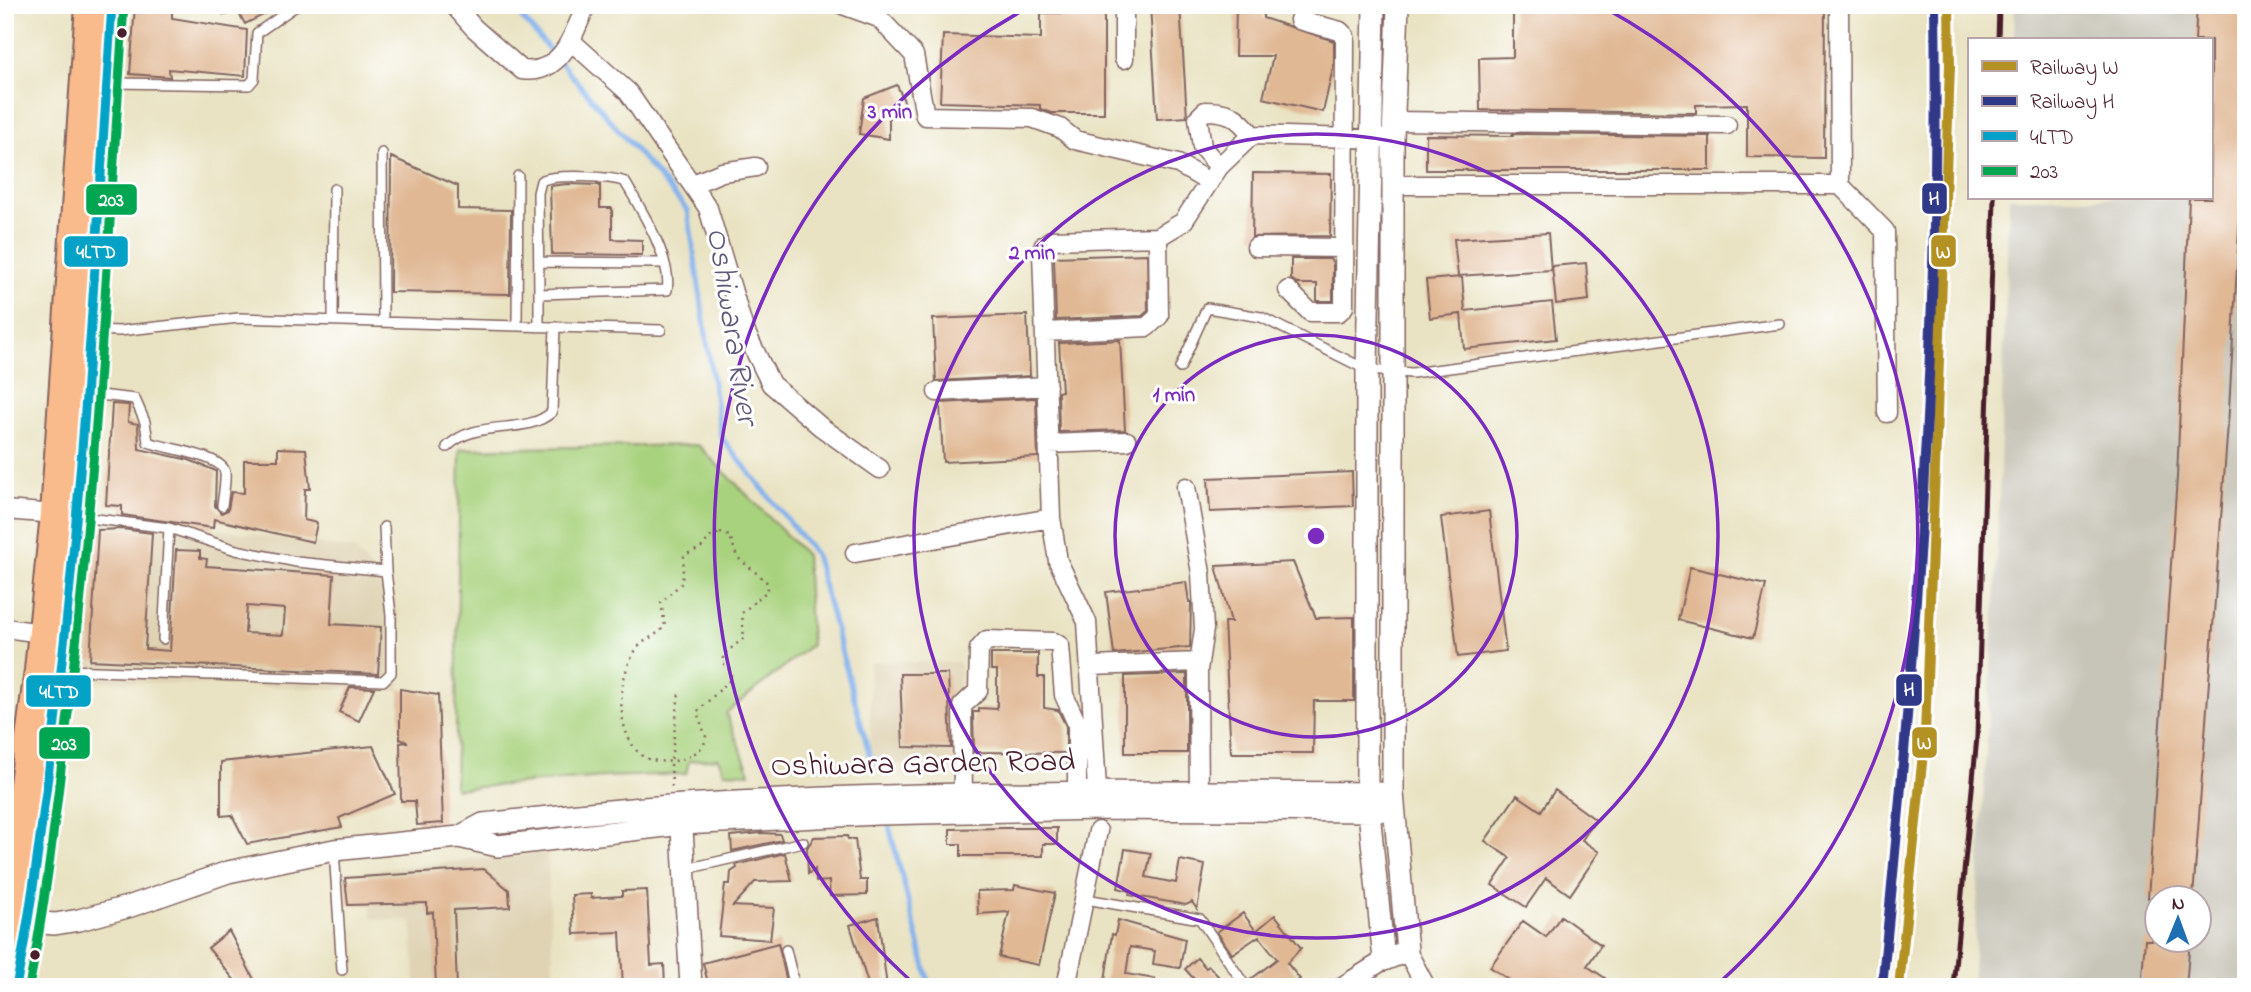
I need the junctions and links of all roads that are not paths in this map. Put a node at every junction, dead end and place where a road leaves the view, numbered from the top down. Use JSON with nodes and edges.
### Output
{"nodes":[{"id":1,"x":90,"y":5,"type":"edge"},
{"id":2,"x":113,"y":5,"type":"edge"},
{"id":3,"x":297,"y":5,"type":"edge"},
{"id":4,"x":454,"y":5,"type":"edge"},
{"id":5,"x":586,"y":5,"type":"edge"},
{"id":6,"x":843,"y":5,"type":"edge"},
{"id":7,"x":1125,"y":5,"type":"edge"},
{"id":8,"x":1374,"y":5,"type":"edge"},
{"id":9,"x":1398,"y":5,"type":"edge"},
{"id":10,"x":1839,"y":5,"type":"edge"},
{"id":11,"x":1299,"y":20,"type":"dead end"},
{"id":12,"x":568,"y":47,"type":"junction"},
{"id":13,"x":1124,"y":59,"type":"dead end"},
{"id":14,"x":107,"y":83,"type":"junction"},
{"id":15,"x":1727,"y":125,"type":"dead end"},
{"id":16,"x":1386,"y":133,"type":"junction"},
{"id":17,"x":1252,"y":135,"type":"junction"},
{"id":18,"x":1345,"y":138,"type":"junction"},
{"id":19,"x":382,"y":153,"type":"dead end"},
{"id":20,"x":756,"y":167,"type":"dead end"},
{"id":21,"x":1214,"y":175,"type":"junction"},
{"id":22,"x":518,"y":176,"type":"dead end"},
{"id":23,"x":693,"y":184,"type":"junction"},
{"id":24,"x":1393,"y":185,"type":"junction"},
{"id":25,"x":1840,"y":186,"type":"junction"},
{"id":26,"x":334,"y":190,"type":"dead end"},
{"id":27,"x":88,"y":202,"type":"junction"},
{"id":28,"x":1158,"y":237,"type":"junction"},
{"id":29,"x":1256,"y":247,"type":"dead end"},
{"id":30,"x":1345,"y":248,"type":"junction"},
{"id":31,"x":539,"y":262,"type":"junction"},
{"id":32,"x":663,"y":263,"type":"junction"},
{"id":33,"x":1288,"y":290,"type":"dead end"},
{"id":34,"x":539,"y":294,"type":"junction"},
{"id":35,"x":333,"y":319,"type":"junction"},
{"id":36,"x":383,"y":321,"type":"junction"},
{"id":37,"x":1780,"y":324,"type":"dead end"},
{"id":38,"x":517,"y":326,"type":"junction"},
{"id":39,"x":539,"y":327,"type":"junction"},
{"id":40,"x":555,"y":327,"type":"junction"},
{"id":41,"x":90,"y":330,"type":"junction"},
{"id":42,"x":661,"y":330,"type":"dead end"},
{"id":43,"x":1045,"y":332,"type":"junction"},
{"id":44,"x":1180,"y":369,"type":"dead end"},
{"id":45,"x":1367,"y":370,"type":"junction"},
{"id":46,"x":1392,"y":372,"type":"junction"},
{"id":47,"x":1046,"y":386,"type":"junction"},
{"id":48,"x":937,"y":392,"type":"dead end"},
{"id":49,"x":85,"y":394,"type":"junction"},
{"id":50,"x":1888,"y":413,"type":"dead end"},
{"id":51,"x":1127,"y":441,"type":"dead end"},
{"id":52,"x":1048,"y":444,"type":"junction"},
{"id":53,"x":447,"y":447,"type":"dead end"},
{"id":54,"x":880,"y":469,"type":"dead end"},
{"id":55,"x":1186,"y":487,"type":"dead end"},
{"id":56,"x":222,"y":506,"type":"dead end"},
{"id":57,"x":5,"y":510,"type":"edge"},
{"id":58,"x":66,"y":515,"type":"junction"},
{"id":59,"x":1051,"y":518,"type":"junction"},
{"id":60,"x":384,"y":527,"type":"dead end"},
{"id":61,"x":169,"y":528,"type":"junction"},
{"id":62,"x":855,"y":553,"type":"dead end"},
{"id":63,"x":386,"y":570,"type":"junction"},
{"id":64,"x":5,"y":628,"type":"edge"},
{"id":65,"x":42,"y":633,"type":"junction"},
{"id":66,"x":163,"y":639,"type":"dead end"},
{"id":67,"x":1199,"y":662,"type":"junction"},
{"id":68,"x":1090,"y":666,"type":"junction"},
{"id":69,"x":62,"y":670,"type":"junction"},
{"id":70,"x":963,"y":795,"type":"junction"},
{"id":71,"x":1199,"y":801,"type":"junction"},
{"id":72,"x":1368,"y":802,"type":"junction"},
{"id":73,"x":1394,"y":802,"type":"junction"},
{"id":74,"x":1093,"y":806,"type":"junction"},
{"id":75,"x":681,"y":815,"type":"junction"},
{"id":76,"x":803,"y":842,"type":"dead end"},
{"id":77,"x":334,"y":850,"type":"junction"},
{"id":78,"x":684,"y":869,"type":"junction"},
{"id":79,"x":1086,"y":899,"type":"junction"},
{"id":80,"x":14,"y":924,"type":"edge"},
{"id":81,"x":786,"y":950,"type":"dead end"},
{"id":82,"x":1407,"y":951,"type":"junction"},
{"id":83,"x":1384,"y":960,"type":"junction"},
{"id":84,"x":342,"y":970,"type":"dead end"},
{"id":85,"x":16,"y":987,"type":"edge"},
{"id":86,"x":691,"y":987,"type":"edge"},
{"id":87,"x":795,"y":987,"type":"edge"},
{"id":88,"x":1066,"y":987,"type":"edge"},
{"id":89,"x":1246,"y":987,"type":"edge"},
{"id":90,"x":1341,"y":987,"type":"edge"},
{"id":91,"x":1426,"y":987,"type":"edge"}],
"edges":[{"from":1,"to":27,"type":"main road"},
{"from":2,"to":14,"type":"main road"},
{"from":3,"to":14,"type":"lane"},
{"from":4,"to":12,"type":"street"},
{"from":5,"to":12,"type":"street"},
{"from":6,"to":21,"type":"street"},
{"from":7,"to":13,"type":"street"},
{"from":8,"to":16,"type":"street"},
{"from":9,"to":16,"type":"street"},
{"from":10,"to":25,"type":"street"},
{"from":11,"to":18,"type":"street"},
{"from":12,"to":23,"type":"street"},
{"from":14,"to":27,"type":"main road"},
{"from":15,"to":16,"type":"street"},
{"from":16,"to":18,"type":"street"},
{"from":16,"to":24,"type":"street"},
{"from":16,"to":45,"type":"street"},
{"from":17,"to":18,"type":"street"},
{"from":17,"to":21,"type":"street"},
{"from":17,"to":21,"type":"street"},
{"from":18,"to":30,"type":"street"},
{"from":19,"to":36,"type":"lane"},
{"from":20,"to":23,"type":"street"},
{"from":21,"to":28,"type":"street"},
{"from":22,"to":38,"type":"lane"},
{"from":23,"to":54,"type":"street"},
{"from":24,"to":25,"type":"street"},
{"from":24,"to":46,"type":"street"},
{"from":25,"to":50,"type":"street"},
{"from":26,"to":35,"type":"lane"},
{"from":27,"to":41,"type":"main road"},
{"from":27,"to":58,"type":"main road"},
{"from":28,"to":43,"type":"street"},
{"from":28,"to":43,"type":"street"},
{"from":29,"to":30,"type":"street"},
{"from":30,"to":33,"type":"street"},
{"from":31,"to":32,"type":"lane"},
{"from":31,"to":32,"type":"lane"},
{"from":31,"to":34,"type":"lane"},
{"from":32,"to":34,"type":"lane"},
{"from":34,"to":39,"type":"lane"},
{"from":35,"to":36,"type":"lane"},
{"from":35,"to":41,"type":"lane"},
{"from":36,"to":38,"type":"lane"},
{"from":37,"to":46,"type":"lane"},
{"from":38,"to":39,"type":"lane"},
{"from":39,"to":40,"type":"lane"},
{"from":40,"to":42,"type":"lane"},
{"from":40,"to":53,"type":"lane"},
{"from":41,"to":49,"type":"main road"},
{"from":43,"to":47,"type":"street"},
{"from":44,"to":45,"type":"lane"},
{"from":45,"to":46,"type":"lane"},
{"from":45,"to":72,"type":"street"},
{"from":46,"to":73,"type":"street"},
{"from":47,"to":48,"type":"street"},
{"from":47,"to":52,"type":"street"},
{"from":49,"to":56,"type":"lane"},
{"from":49,"to":58,"type":"main road"},
{"from":51,"to":52,"type":"street"},
{"from":52,"to":59,"type":"street"},
{"from":55,"to":67,"type":"street"},
{"from":57,"to":58,"type":"street"},
{"from":58,"to":61,"type":"lane"},
{"from":58,"to":65,"type":"main road"},
{"from":58,"to":69,"type":"main road"},
{"from":59,"to":62,"type":"street"},
{"from":59,"to":68,"type":"street"},
{"from":60,"to":63,"type":"lane"},
{"from":61,"to":63,"type":"lane"},
{"from":61,"to":66,"type":"lane"},
{"from":63,"to":69,"type":"lane"},
{"from":64,"to":65,"type":"street"},
{"from":65,"to":80,"type":"main road"},
{"from":67,"to":68,"type":"street"},
{"from":67,"to":71,"type":"street"},
{"from":68,"to":74,"type":"street"},
{"from":69,"to":80,"type":"main road"},
{"from":70,"to":74,"type":"street","name":"Oshiwara Garden Road"},
{"from":70,"to":74,"type":"street"},
{"from":70,"to":75,"type":"street","name":"Oshiwara Garden Road"},
{"from":71,"to":72,"type":"street","name":"Oshiwara Garden Road"},
{"from":71,"to":74,"type":"street","name":"Oshiwara Garden Road"},
{"from":72,"to":73,"type":"street","name":"Oshiwara Garden Road"},
{"from":72,"to":83,"type":"street"},
{"from":73,"to":82,"type":"street"},
{"from":74,"to":75,"type":"street","name":"Oshiwara Garden Road"},
{"from":74,"to":79,"type":"street"},
{"from":75,"to":77,"type":"street","name":"Oshiwara Garden Road"},
{"from":75,"to":78,"type":"street"},
{"from":76,"to":78,"type":"lane"},
{"from":77,"to":80,"type":"street","name":"Oshiwara Garden Road"},
{"from":77,"to":84,"type":"lane"},
{"from":78,"to":86,"type":"street"},
{"from":79,"to":88,"type":"street"},
{"from":79,"to":89,"type":"lane"},
{"from":80,"to":85,"type":"main road"},
{"from":81,"to":87,"type":"lane"},
{"from":82,"to":83,"type":"street"},
{"from":82,"to":91,"type":"street"},
{"from":83,"to":90,"type":"street"}]}
